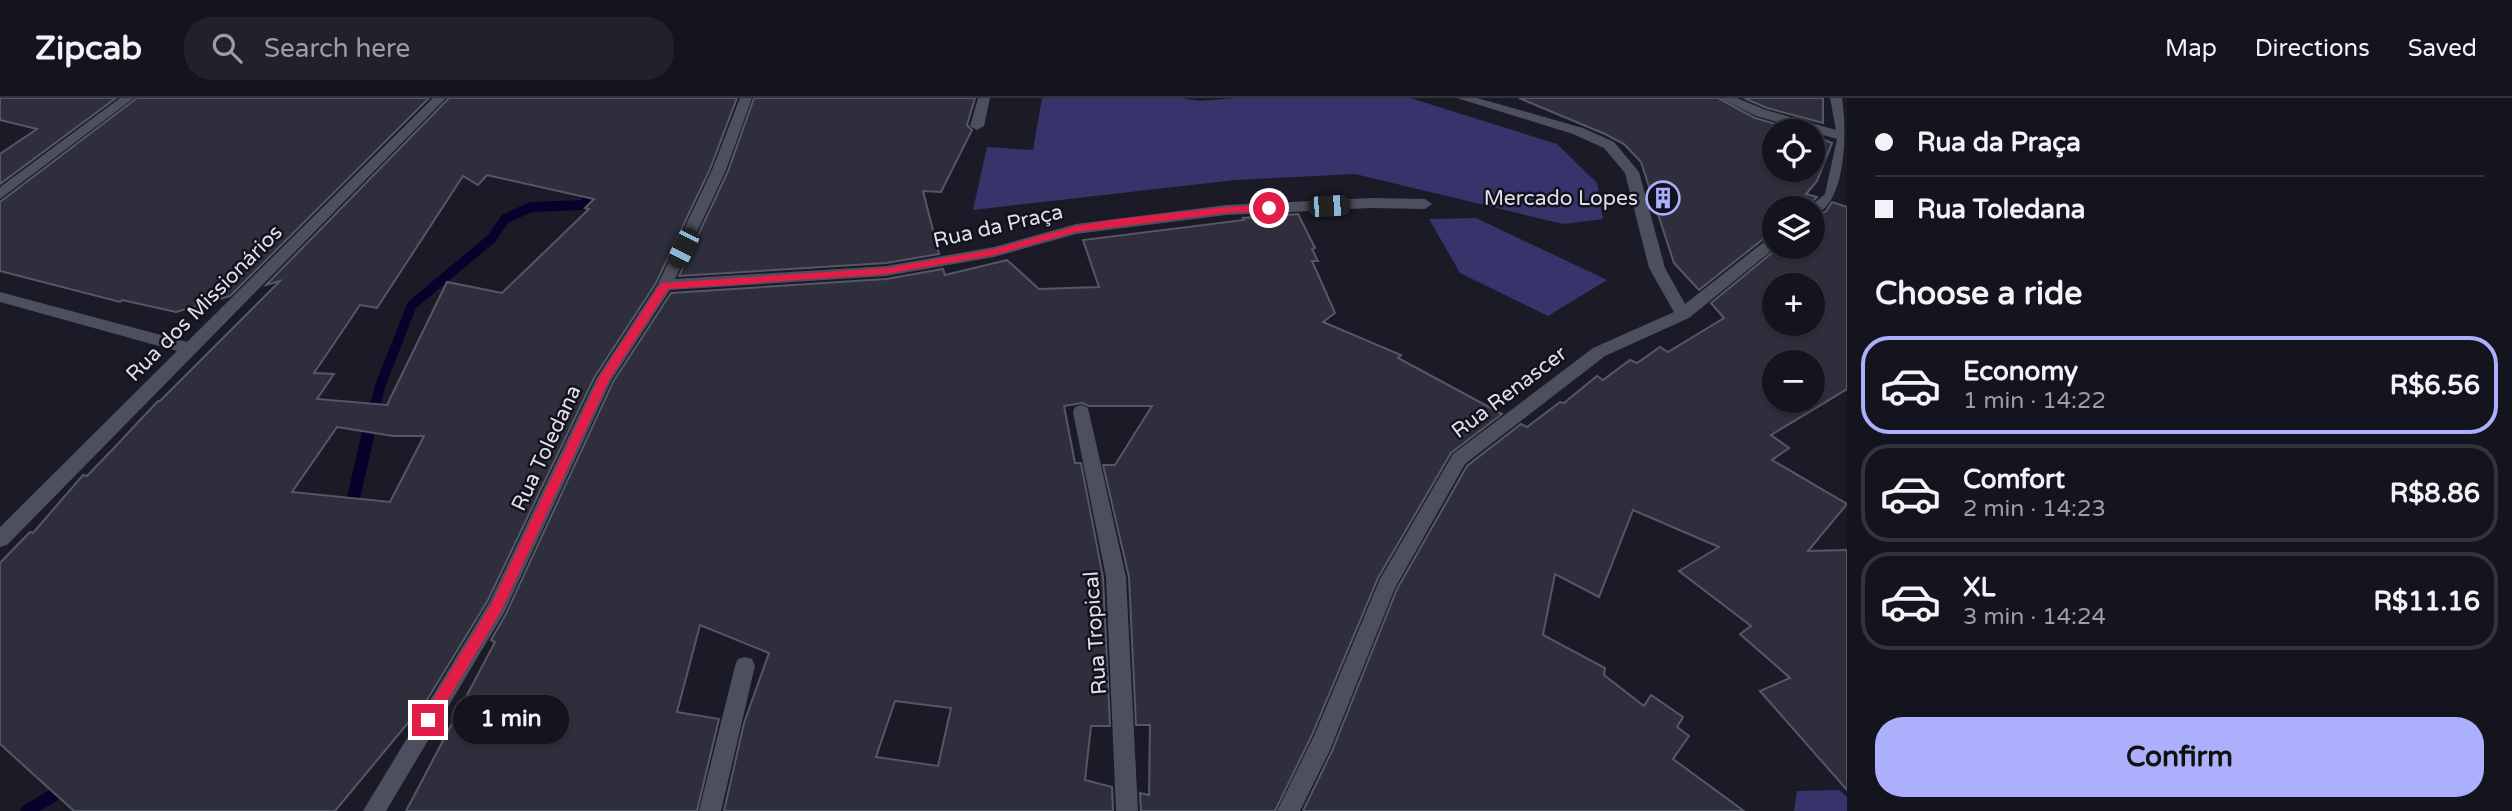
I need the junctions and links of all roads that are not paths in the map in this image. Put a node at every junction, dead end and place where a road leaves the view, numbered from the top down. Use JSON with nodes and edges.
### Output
{"nodes":[{"id":1,"x":128,"y":98,"type":"edge"},
{"id":2,"x":440,"y":98,"type":"edge"},
{"id":3,"x":746,"y":98,"type":"edge"},
{"id":4,"x":984,"y":98,"type":"edge"},
{"id":5,"x":1463,"y":98,"type":"edge"},
{"id":6,"x":1727,"y":98,"type":"edge"},
{"id":7,"x":1836,"y":98,"type":"edge"},
{"id":8,"x":977,"y":126,"type":"dead end"},
{"id":9,"x":1844,"y":137,"type":"junction"},
{"id":10,"x":0,"y":194,"type":"edge"},
{"id":11,"x":1825,"y":202,"type":"edge"},
{"id":12,"x":1425,"y":204,"type":"dead end"},
{"id":13,"x":1762,"y":251,"type":"edge"},
{"id":14,"x":665,"y":285,"type":"junction"},
{"id":15,"x":0,"y":297,"type":"edge"},
{"id":16,"x":1683,"y":314,"type":"junction"},
{"id":17,"x":191,"y":349,"type":"junction"},
{"id":18,"x":1082,"y":412,"type":"dead end"},
{"id":19,"x":0,"y":539,"type":"edge"},
{"id":20,"x":745,"y":666,"type":"dead end"},
{"id":21,"x":373,"y":811,"type":"edge"},
{"id":22,"x":710,"y":811,"type":"edge"},
{"id":23,"x":1127,"y":811,"type":"edge"},
{"id":24,"x":1288,"y":811,"type":"edge"}],
"edges":[{"from":1,"to":10,"type":"street"},
{"from":2,"to":17,"type":"street","name":"Rua dos Missionários"},
{"from":3,"to":14,"type":"street","name":"Rua Toledana"},
{"from":4,"to":8,"type":"street"},
{"from":5,"to":16,"type":"street"},
{"from":6,"to":9,"type":"street"},
{"from":7,"to":9,"type":"street"},
{"from":9,"to":11,"type":"street"},
{"from":12,"to":14,"type":"street","name":"Rua da Praça"},
{"from":13,"to":16,"type":"street","name":"Rua Renascer"},
{"from":14,"to":21,"type":"street","name":"Rua Toledana"},
{"from":15,"to":17,"type":"street"},
{"from":16,"to":24,"type":"street","name":"Rua Renascer"},
{"from":17,"to":19,"type":"street","name":"Rua dos Missionários"},
{"from":18,"to":23,"type":"street","name":"Rua Tropical"},
{"from":20,"to":22,"type":"street"}]}
